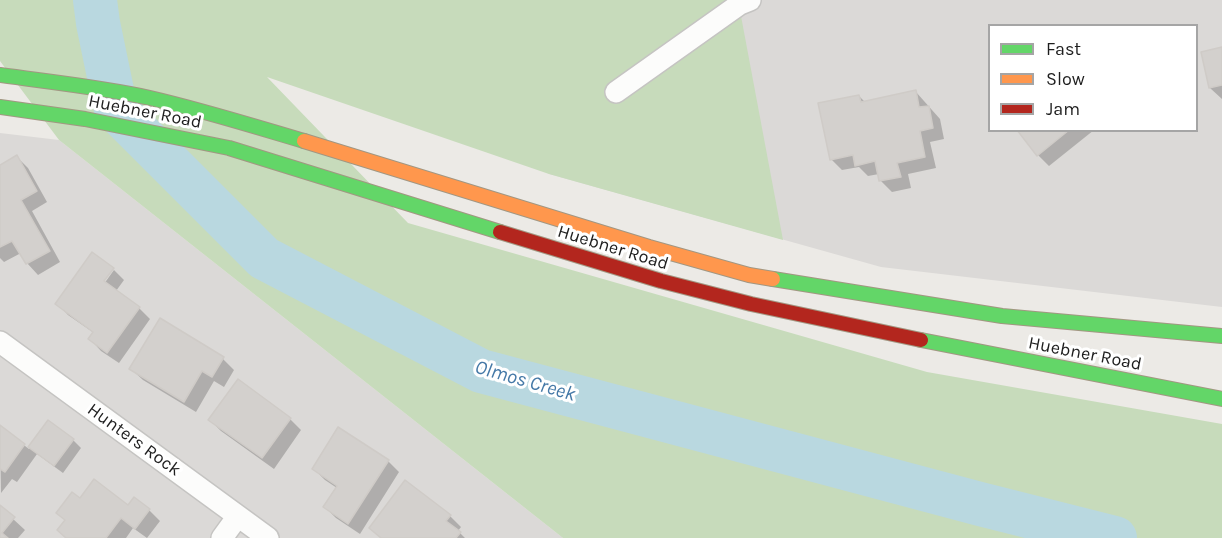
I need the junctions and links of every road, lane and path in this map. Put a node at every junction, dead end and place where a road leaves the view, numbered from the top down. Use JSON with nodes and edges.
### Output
{"nodes":[{"id":1,"x":750,"y":0,"type":"edge"},
{"id":2,"x":0,"y":75,"type":"edge"},
{"id":3,"x":616,"y":92,"type":"dead end"},
{"id":4,"x":0,"y":107,"type":"edge"},
{"id":5,"x":1222,"y":336,"type":"edge"},
{"id":6,"x":0,"y":342,"type":"edge"},
{"id":7,"x":1222,"y":399,"type":"edge"},
{"id":8,"x":238,"y":516,"type":"junction"},
{"id":9,"x":222,"y":538,"type":"edge"},
{"id":10,"x":268,"y":538,"type":"edge"}],
"edges":[{"from":1,"to":3,"type":"street"},
{"from":2,"to":5,"type":"main road","name":"Huebner Road"},
{"from":4,"to":7,"type":"main road","name":"Huebner Road"},
{"from":6,"to":8,"type":"street","name":"Hunters Rock"},
{"from":8,"to":9,"type":"street"},
{"from":8,"to":10,"type":"street","name":"Hunters Rock"}]}
